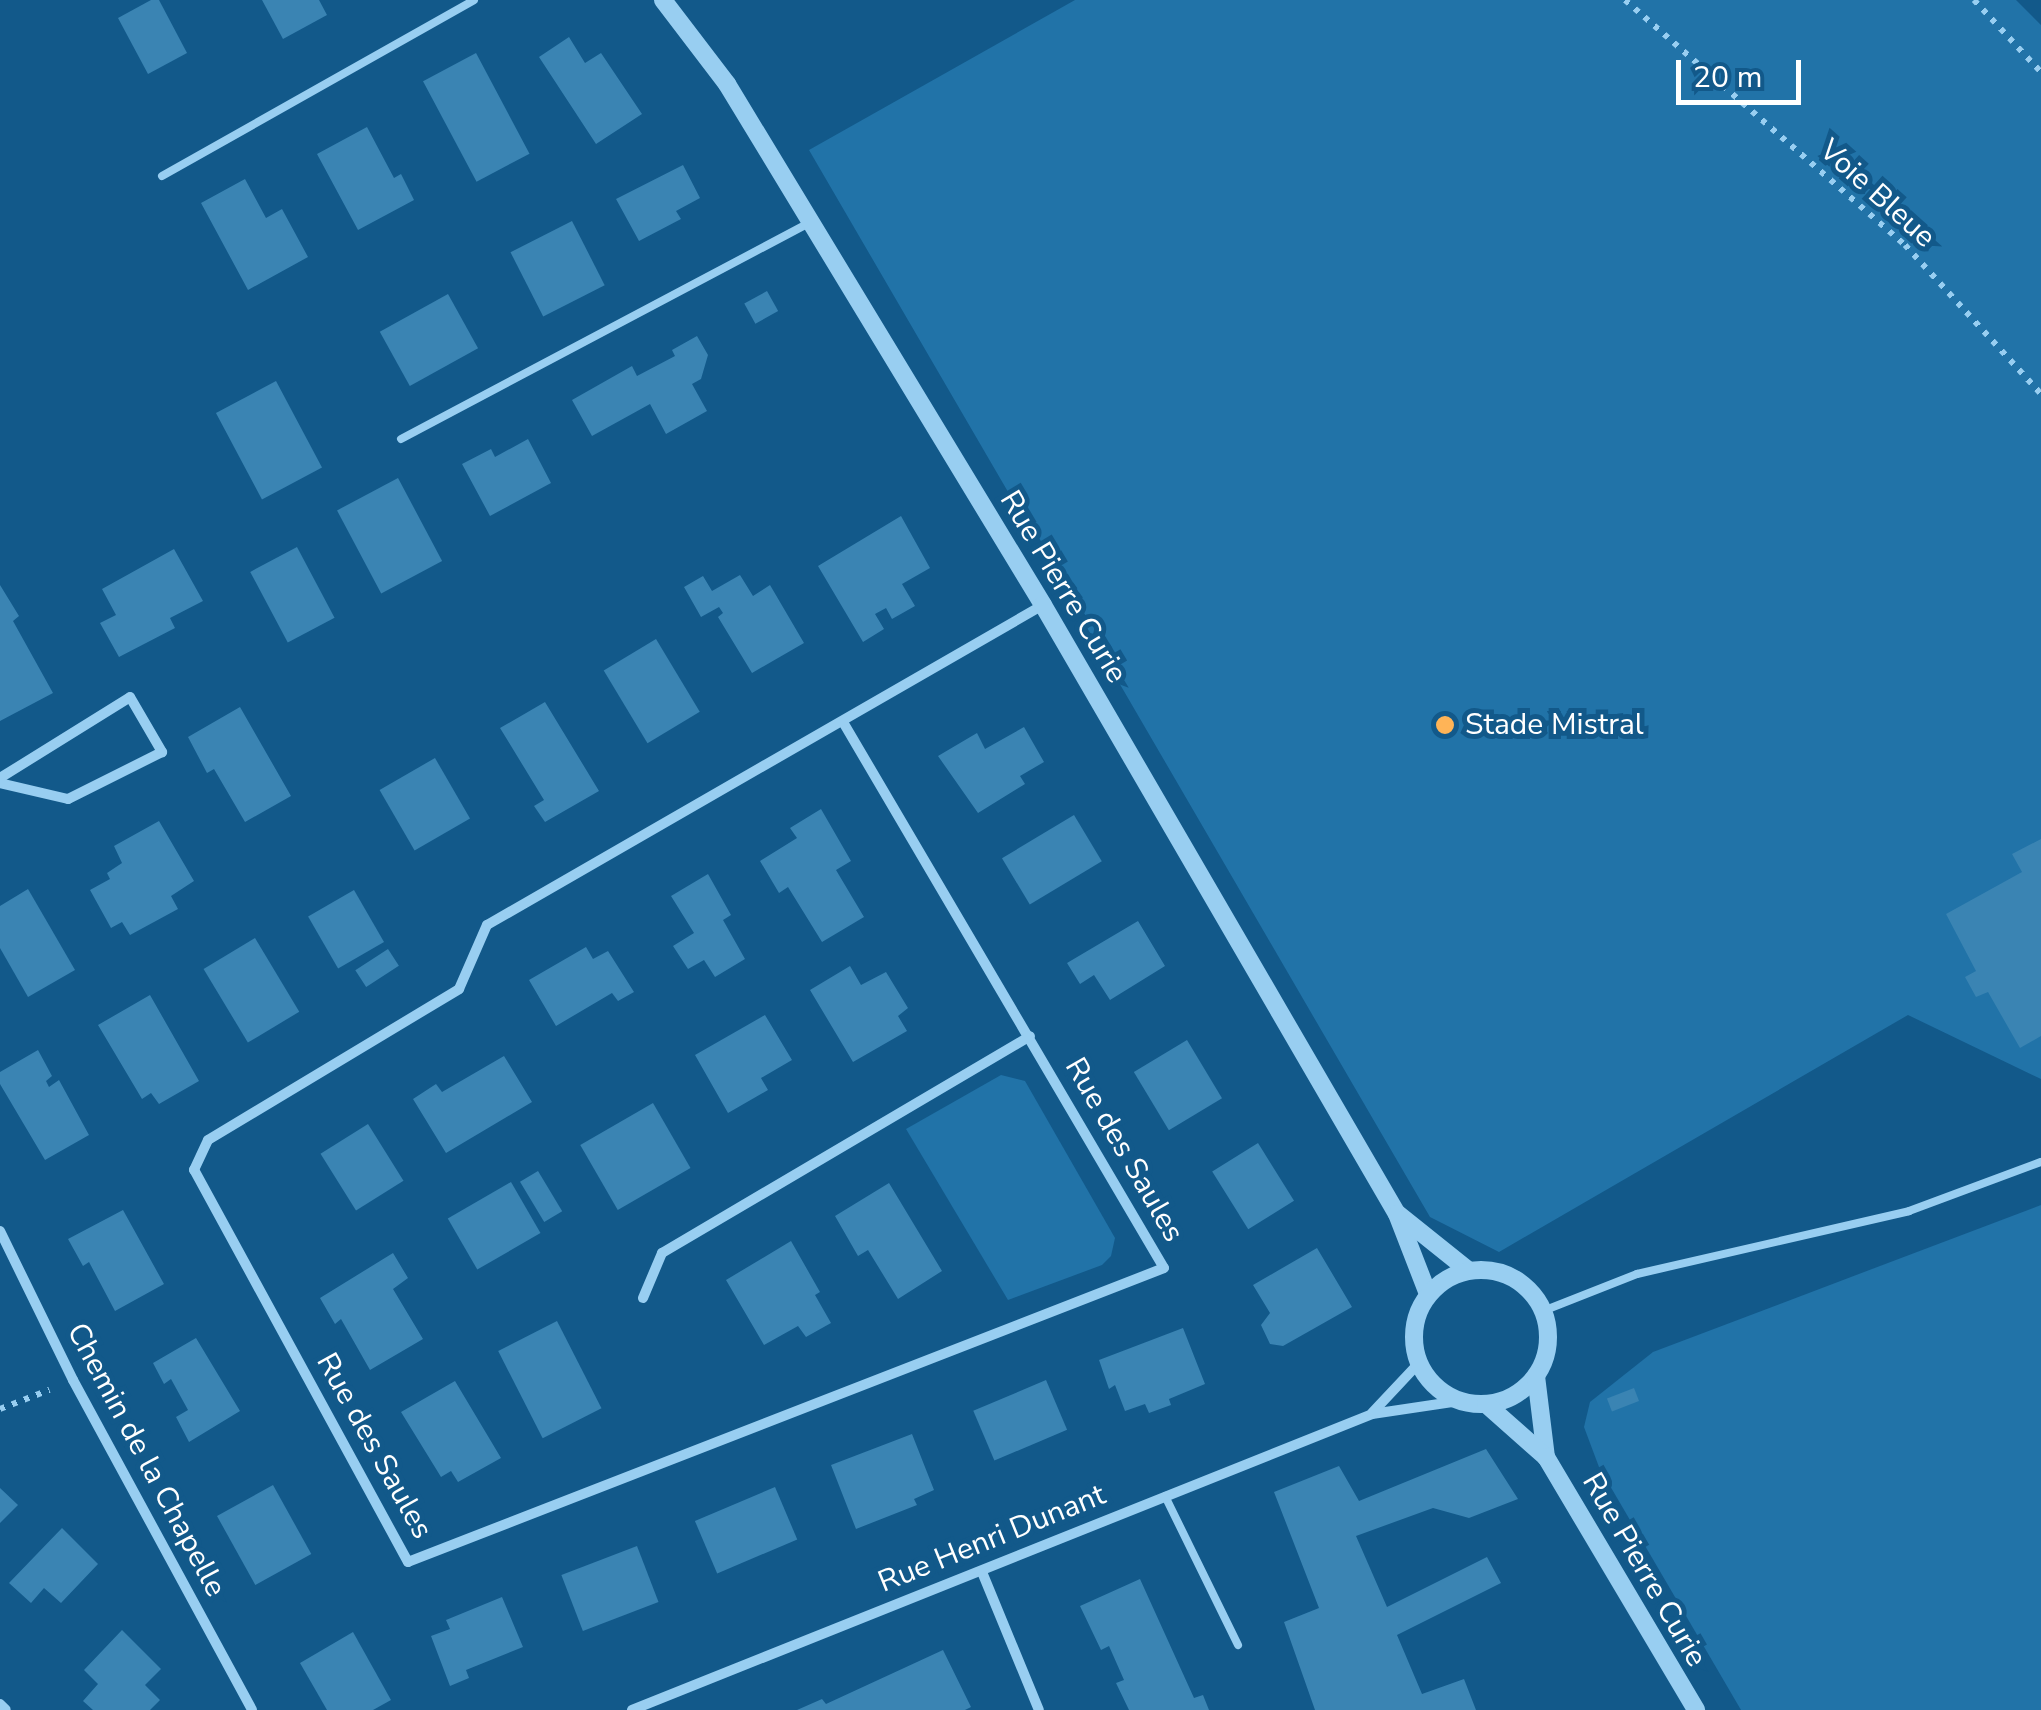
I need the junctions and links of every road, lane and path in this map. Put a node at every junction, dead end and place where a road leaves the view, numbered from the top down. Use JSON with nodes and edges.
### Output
{"nodes":[{"id":1,"x":474,"y":0,"type":"edge"},
{"id":2,"x":663,"y":0,"type":"edge"},
{"id":3,"x":1625,"y":0,"type":"edge"},
{"id":4,"x":1974,"y":0,"type":"edge"},
{"id":5,"x":2041,"y":72,"type":"edge"},
{"id":6,"x":162,"y":176,"type":"dead end"},
{"id":7,"x":811,"y":222,"type":"junction"},
{"id":8,"x":2041,"y":394,"type":"edge"},
{"id":9,"x":400,"y":440,"type":"dead end"},
{"id":10,"x":1043,"y":605,"type":"junction"},
{"id":11,"x":844,"y":722,"type":"junction"},
{"id":12,"x":0,"y":780,"type":"edge"},
{"id":13,"x":1030,"y":1036,"type":"junction"},
{"id":14,"x":2041,"y":1162,"type":"edge"},
{"id":15,"x":1397,"y":1214,"type":"junction"},
{"id":16,"x":0,"y":1231,"type":"edge"},
{"id":17,"x":1468,"y":1270,"type":"junction"},
{"id":18,"x":1428,"y":1294,"type":"junction"},
{"id":19,"x":643,"y":1298,"type":"dead end"},
{"id":20,"x":1543,"y":1311,"type":"junction"},
{"id":21,"x":1418,"y":1364,"type":"junction"},
{"id":22,"x":1536,"y":1376,"type":"junction"},
{"id":23,"x":74,"y":1380,"type":"junction"},
{"id":24,"x":1459,"y":1401,"type":"junction"},
{"id":25,"x":1486,"y":1404,"type":"junction"},
{"id":26,"x":0,"y":1409,"type":"edge"},
{"id":27,"x":1372,"y":1414,"type":"junction"},
{"id":28,"x":1546,"y":1457,"type":"junction"},
{"id":29,"x":1165,"y":1496,"type":"junction"},
{"id":30,"x":982,"y":1572,"type":"junction"},
{"id":31,"x":1238,"y":1645,"type":"dead end"},
{"id":32,"x":0,"y":1704,"type":"edge"},
{"id":33,"x":6,"y":1710,"type":"edge"},
{"id":34,"x":252,"y":1710,"type":"edge"},
{"id":35,"x":632,"y":1710,"type":"edge"},
{"id":36,"x":1039,"y":1710,"type":"edge"},
{"id":37,"x":1696,"y":1710,"type":"edge"}],
"edges":[{"from":1,"to":6,"type":"lane"},
{"from":2,"to":7,"type":"street","name":"Rue Pierre Curie"},
{"from":3,"to":8,"type":"path","name":"Voie Bleue"},
{"from":4,"to":5,"type":"path"},
{"from":7,"to":9,"type":"lane"},
{"from":7,"to":10,"type":"street","name":"Rue Pierre Curie"},
{"from":10,"to":11,"type":"street","name":"Rue des Saules"},
{"from":10,"to":15,"type":"street","name":"Rue Pierre Curie"},
{"from":11,"to":13,"type":"street","name":"Rue des Saules"},
{"from":11,"to":13,"type":"street","name":"Rue des Saules"},
{"from":12,"to":12,"type":"street"},
{"from":13,"to":19,"type":"street","name":"Rue des Saules"},
{"from":14,"to":20,"type":"lane"},
{"from":15,"to":17,"type":"street","name":"Rue Pierre Curie"},
{"from":15,"to":18,"type":"street","name":"Rue Pierre Curie"},
{"from":16,"to":23,"type":"street","name":"Chemin de la Chapelle"},
{"from":17,"to":18,"type":"street"},
{"from":17,"to":20,"type":"street"},
{"from":18,"to":21,"type":"street"},
{"from":20,"to":22,"type":"street"},
{"from":21,"to":24,"type":"street"},
{"from":21,"to":27,"type":"street","name":"Rue Henri Dunant"},
{"from":22,"to":25,"type":"street"},
{"from":22,"to":28,"type":"street","name":"Rue Pierre Curie"},
{"from":23,"to":26,"type":"path"},
{"from":23,"to":34,"type":"street","name":"Chemin de la Chapelle"},
{"from":24,"to":25,"type":"street"},
{"from":24,"to":27,"type":"street","name":"Rue Henri Dunant"},
{"from":25,"to":28,"type":"street","name":"Rue Pierre Curie"},
{"from":27,"to":29,"type":"street","name":"Rue Henri Dunant"},
{"from":28,"to":37,"type":"street","name":"Rue Pierre Curie"},
{"from":29,"to":30,"type":"street","name":"Rue Henri Dunant"},
{"from":29,"to":31,"type":"lane"},
{"from":30,"to":35,"type":"street","name":"Rue Henri Dunant"},
{"from":30,"to":36,"type":"street"},
{"from":32,"to":33,"type":"street"}]}
